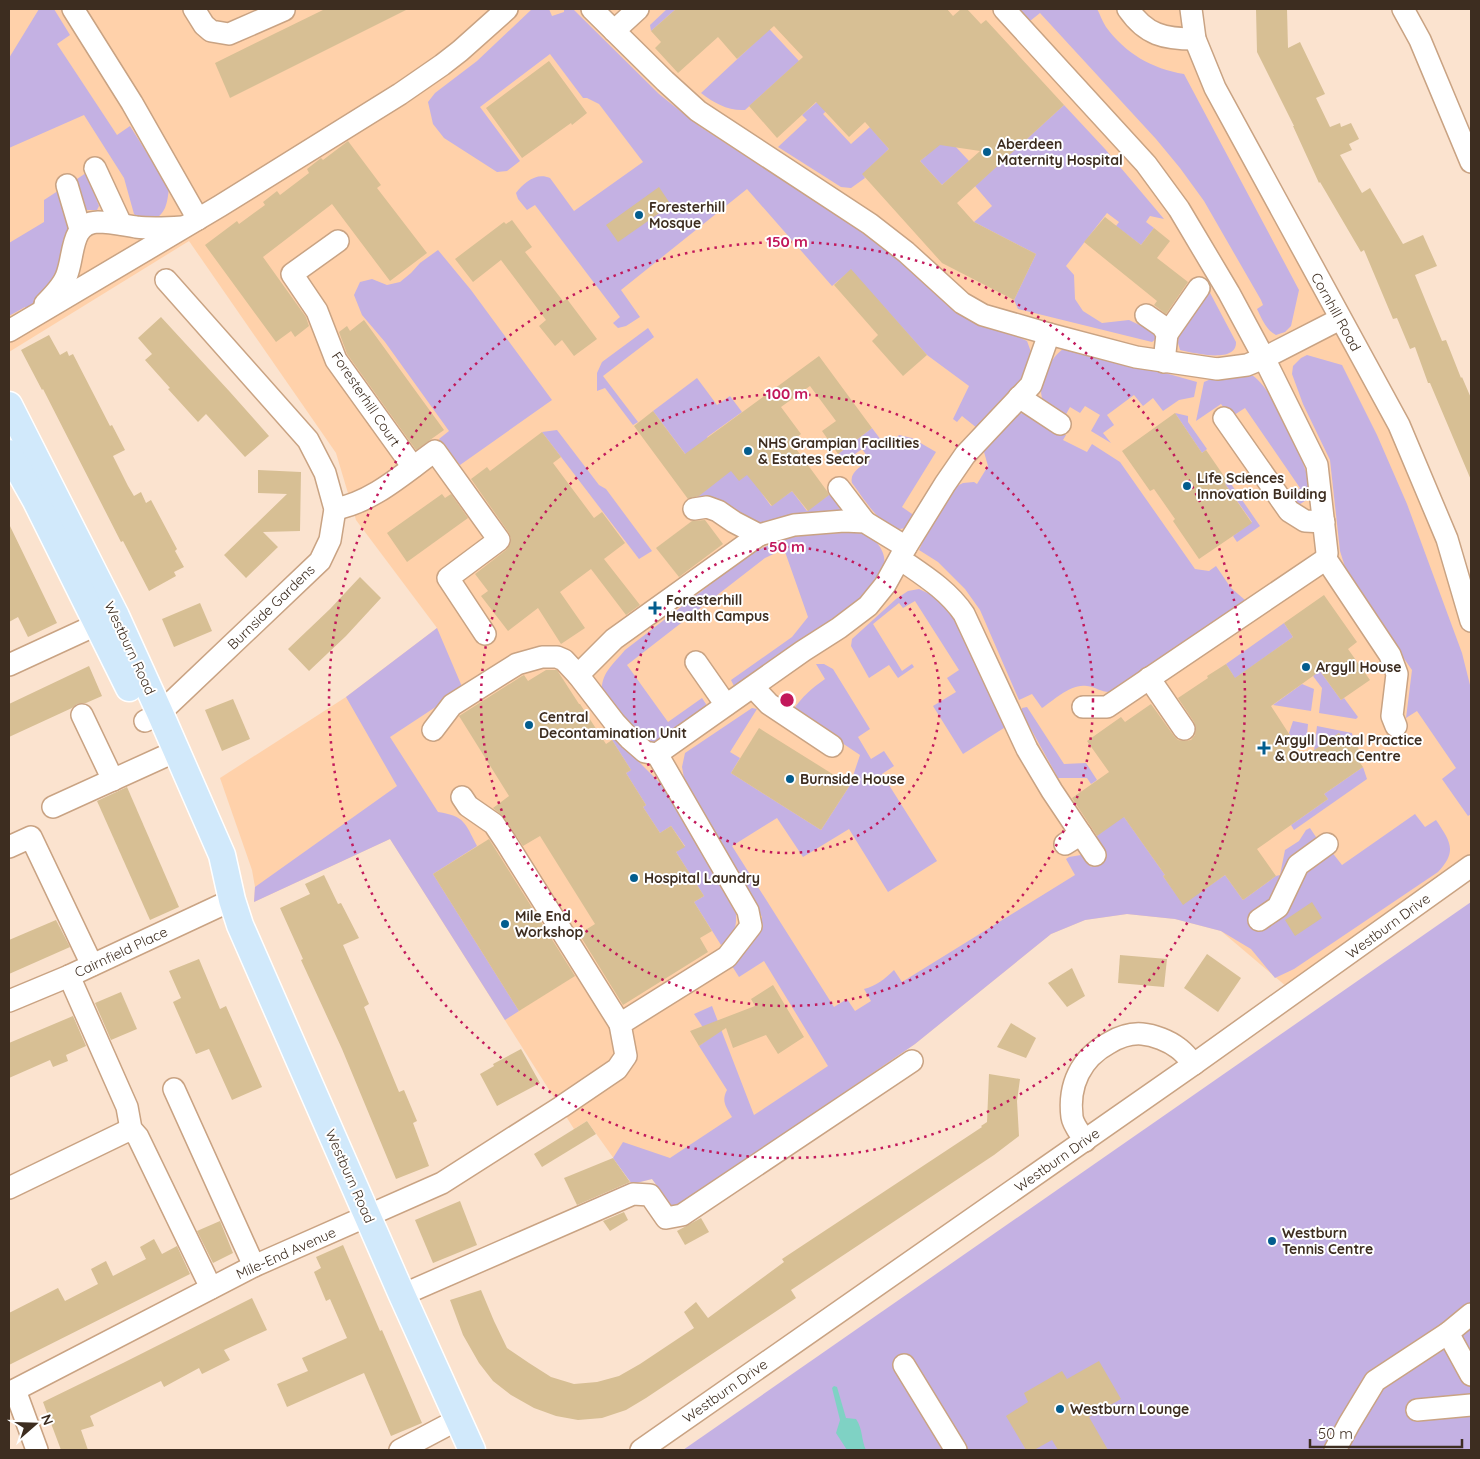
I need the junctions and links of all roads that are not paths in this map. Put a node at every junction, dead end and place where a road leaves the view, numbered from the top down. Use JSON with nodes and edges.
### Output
{"nodes":[{"id":1,"x":73,"y":9,"type":"edge"},
{"id":2,"x":194,"y":9,"type":"edge"},
{"id":3,"x":507,"y":9,"type":"edge"},
{"id":4,"x":592,"y":9,"type":"edge"},
{"id":5,"x":638,"y":9,"type":"edge"},
{"id":6,"x":1004,"y":9,"type":"edge"},
{"id":7,"x":1128,"y":9,"type":"edge"},
{"id":8,"x":1192,"y":9,"type":"edge"},
{"id":9,"x":1403,"y":9,"type":"edge"},
{"id":10,"x":284,"y":10,"type":"dead end"},
{"id":11,"x":614,"y":31,"type":"junction"},
{"id":12,"x":1195,"y":39,"type":"junction"},
{"id":13,"x":1471,"y":162,"type":"edge"},
{"id":14,"x":95,"y":168,"type":"dead end"},
{"id":15,"x":67,"y":185,"type":"dead end"},
{"id":16,"x":192,"y":223,"type":"junction"},
{"id":17,"x":112,"y":224,"type":"junction"},
{"id":18,"x":80,"y":229,"type":"junction"},
{"id":19,"x":338,"y":241,"type":"dead end"},
{"id":20,"x":116,"y":268,"type":"junction"},
{"id":21,"x":166,"y":280,"type":"dead end"},
{"id":22,"x":1199,"y":288,"type":"dead end"},
{"id":23,"x":1146,"y":315,"type":"dead end"},
{"id":24,"x":29,"y":319,"type":"junction"},
{"id":25,"x":1340,"y":319,"type":"junction"},
{"id":26,"x":9,"y":331,"type":"edge"},
{"id":27,"x":1048,"y":334,"type":"junction"},
{"id":28,"x":1167,"y":334,"type":"junction"},
{"id":29,"x":1264,"y":358,"type":"junction"},
{"id":30,"x":1164,"y":362,"type":"junction"},
{"id":31,"x":1019,"y":398,"type":"junction"},
{"id":32,"x":9,"y":405,"type":"edge"},
{"id":33,"x":1224,"y":418,"type":"dead end"},
{"id":34,"x":1060,"y":424,"type":"dead end"},
{"id":35,"x":9,"y":453,"type":"edge"},
{"id":36,"x":413,"y":467,"type":"junction"},
{"id":37,"x":839,"y":488,"type":"dead end"},
{"id":38,"x":335,"y":509,"type":"junction"},
{"id":39,"x":694,"y":509,"type":"dead end"},
{"id":40,"x":865,"y":522,"type":"junction"},
{"id":41,"x":1308,"y":523,"type":"junction"},
{"id":42,"x":759,"y":535,"type":"junction"},
{"id":43,"x":903,"y":553,"type":"junction"},
{"id":44,"x":1326,"y":559,"type":"junction"},
{"id":45,"x":107,"y":620,"type":"junction"},
{"id":46,"x":1471,"y":621,"type":"edge"},
{"id":47,"x":485,"y":634,"type":"dead end"},
{"id":48,"x":696,"y":662,"type":"dead end"},
{"id":49,"x":9,"y":666,"type":"edge"},
{"id":50,"x":578,"y":675,"type":"junction"},
{"id":51,"x":1150,"y":678,"type":"junction"},
{"id":52,"x":753,"y":687,"type":"junction"},
{"id":53,"x":726,"y":705,"type":"junction"},
{"id":54,"x":1082,"y":707,"type":"dead end"},
{"id":55,"x":82,"y":715,"type":"dead end"},
{"id":56,"x":153,"y":717,"type":"junction"},
{"id":57,"x":1396,"y":726,"type":"dead end"},
{"id":58,"x":433,"y":730,"type":"dead end"},
{"id":59,"x":1184,"y":730,"type":"dead end"},
{"id":60,"x":832,"y":746,"type":"dead end"},
{"id":61,"x":657,"y":754,"type":"junction"},
{"id":62,"x":163,"y":757,"type":"junction"},
{"id":63,"x":114,"y":780,"type":"junction"},
{"id":64,"x":462,"y":797,"type":"dead end"},
{"id":65,"x":54,"y":807,"type":"dead end"},
{"id":66,"x":1326,"y":844,"type":"dead end"},
{"id":67,"x":9,"y":847,"type":"edge"},
{"id":68,"x":1095,"y":855,"type":"dead end"},
{"id":69,"x":1471,"y":866,"type":"edge"},
{"id":70,"x":232,"y":900,"type":"junction"},
{"id":71,"x":1259,"y":920,"type":"dead end"},
{"id":72,"x":92,"y":965,"type":"junction"},
{"id":73,"x":69,"y":976,"type":"junction"},
{"id":74,"x":9,"y":1002,"type":"edge"},
{"id":75,"x":620,"y":1024,"type":"junction"},
{"id":76,"x":912,"y":1061,"type":"dead end"},
{"id":77,"x":1194,"y":1064,"type":"junction"},
{"id":78,"x":174,"y":1089,"type":"dead end"},
{"id":79,"x":131,"y":1129,"type":"junction"},
{"id":80,"x":1085,"y":1141,"type":"junction"},
{"id":81,"x":9,"y":1188,"type":"edge"},
{"id":82,"x":367,"y":1216,"type":"junction"},
{"id":83,"x":254,"y":1266,"type":"junction"},
{"id":84,"x":211,"y":1288,"type":"junction"},
{"id":85,"x":402,"y":1295,"type":"junction"},
{"id":86,"x":1471,"y":1314,"type":"edge"},
{"id":87,"x":1448,"y":1333,"type":"junction"},
{"id":88,"x":904,"y":1366,"type":"dead end"},
{"id":89,"x":1471,"y":1375,"type":"edge"},
{"id":90,"x":12,"y":1392,"type":"edge"},
{"id":91,"x":1471,"y":1406,"type":"edge"},
{"id":92,"x":1417,"y":1410,"type":"dead end"},
{"id":93,"x":457,"y":1420,"type":"junction"},
{"id":94,"x":37,"y":1450,"type":"edge"},
{"id":95,"x":400,"y":1450,"type":"edge"},
{"id":96,"x":472,"y":1450,"type":"edge"},
{"id":97,"x":641,"y":1450,"type":"edge"},
{"id":98,"x":956,"y":1450,"type":"edge"},
{"id":99,"x":1335,"y":1450,"type":"edge"}],
"edges":[{"from":1,"to":16,"type":"street"},
{"from":2,"to":10,"type":"street"},
{"from":3,"to":16,"type":"street"},
{"from":4,"to":11,"type":"street"},
{"from":5,"to":11,"type":"street"},
{"from":6,"to":29,"type":"street"},
{"from":7,"to":12,"type":"street"},
{"from":8,"to":12,"type":"street","name":"Cornhill Road"},
{"from":9,"to":13,"type":"street"},
{"from":11,"to":27,"type":"street"},
{"from":12,"to":25,"type":"street","name":"Cornhill Road"},
{"from":14,"to":17,"type":"street"},
{"from":15,"to":18,"type":"street"},
{"from":16,"to":17,"type":"street"},
{"from":16,"to":20,"type":"street"},
{"from":17,"to":18,"type":"street"},
{"from":17,"to":20,"type":"street"},
{"from":18,"to":24,"type":"street"},
{"from":19,"to":36,"type":"street","name":"Foresterhill Court"},
{"from":20,"to":24,"type":"street"},
{"from":21,"to":38,"type":"street","name":"Burnside Gardens"},
{"from":22,"to":28,"type":"street"},
{"from":23,"to":28,"type":"street"},
{"from":24,"to":26,"type":"street"},
{"from":25,"to":29,"type":"street"},
{"from":25,"to":46,"type":"street","name":"Cornhill Road"},
{"from":27,"to":30,"type":"street"},
{"from":27,"to":31,"type":"street"},
{"from":28,"to":30,"type":"street"},
{"from":29,"to":30,"type":"street"},
{"from":29,"to":41,"type":"street"},
{"from":31,"to":34,"type":"street"},
{"from":31,"to":43,"type":"street"},
{"from":32,"to":45,"type":"main road","name":"Westburn Road"},
{"from":33,"to":41,"type":"street"},
{"from":35,"to":45,"type":"main road","name":"Westburn Road"},
{"from":36,"to":38,"type":"street"},
{"from":36,"to":47,"type":"street"},
{"from":37,"to":40,"type":"street"},
{"from":38,"to":56,"type":"street","name":"Burnside Gardens"},
{"from":39,"to":42,"type":"street"},
{"from":40,"to":42,"type":"street"},
{"from":40,"to":43,"type":"street"},
{"from":41,"to":44,"type":"street"},
{"from":42,"to":50,"type":"street"},
{"from":43,"to":52,"type":"street"},
{"from":43,"to":68,"type":"street"},
{"from":44,"to":51,"type":"street"},
{"from":44,"to":57,"type":"street"},
{"from":45,"to":49,"type":"street"},
{"from":45,"to":56,"type":"main road","name":"Westburn Road"},
{"from":48,"to":53,"type":"street"},
{"from":50,"to":58,"type":"street"},
{"from":50,"to":61,"type":"street"},
{"from":51,"to":54,"type":"street"},
{"from":51,"to":59,"type":"street"},
{"from":52,"to":53,"type":"street"},
{"from":52,"to":60,"type":"street"},
{"from":53,"to":61,"type":"street"},
{"from":55,"to":63,"type":"street"},
{"from":56,"to":62,"type":"main road","name":"Westburn Road"},
{"from":56,"to":70,"type":"main road","name":"Westburn Road"},
{"from":61,"to":75,"type":"street"},
{"from":62,"to":63,"type":"street"},
{"from":62,"to":70,"type":"main road","name":"Westburn Road"},
{"from":63,"to":65,"type":"street"},
{"from":64,"to":75,"type":"street"},
{"from":66,"to":71,"type":"street"},
{"from":67,"to":72,"type":"street"},
{"from":69,"to":77,"type":"street","name":"Westburn Drive"},
{"from":70,"to":72,"type":"street","name":"Cairnfield Place"},
{"from":70,"to":82,"type":"main road","name":"Westburn Road"},
{"from":72,"to":73,"type":"street","name":"Cairnfield Place"},
{"from":73,"to":74,"type":"street","name":"Cairnfield Place"},
{"from":73,"to":79,"type":"street"},
{"from":75,"to":82,"type":"street","name":"Mile-End Avenue"},
{"from":76,"to":85,"type":"street"},
{"from":77,"to":80,"type":"street","name":"Westburn Drive"},
{"from":77,"to":80,"type":"street"},
{"from":78,"to":83,"type":"street"},
{"from":79,"to":81,"type":"street"},
{"from":79,"to":84,"type":"street"},
{"from":80,"to":97,"type":"street","name":"Westburn Drive"},
{"from":82,"to":83,"type":"street","name":"Mile-End Avenue"},
{"from":82,"to":85,"type":"main road","name":"Westburn Road"},
{"from":83,"to":84,"type":"street","name":"Mile-End Avenue"},
{"from":84,"to":90,"type":"street","name":"Mile-End Avenue"},
{"from":85,"to":93,"type":"main road","name":"Westburn Road"},
{"from":86,"to":87,"type":"street"},
{"from":87,"to":89,"type":"street"},
{"from":87,"to":99,"type":"street"},
{"from":88,"to":98,"type":"street"},
{"from":90,"to":94,"type":"street"},
{"from":91,"to":92,"type":"street"},
{"from":93,"to":95,"type":"street"},
{"from":93,"to":96,"type":"main road","name":"Westburn Road"}]}
